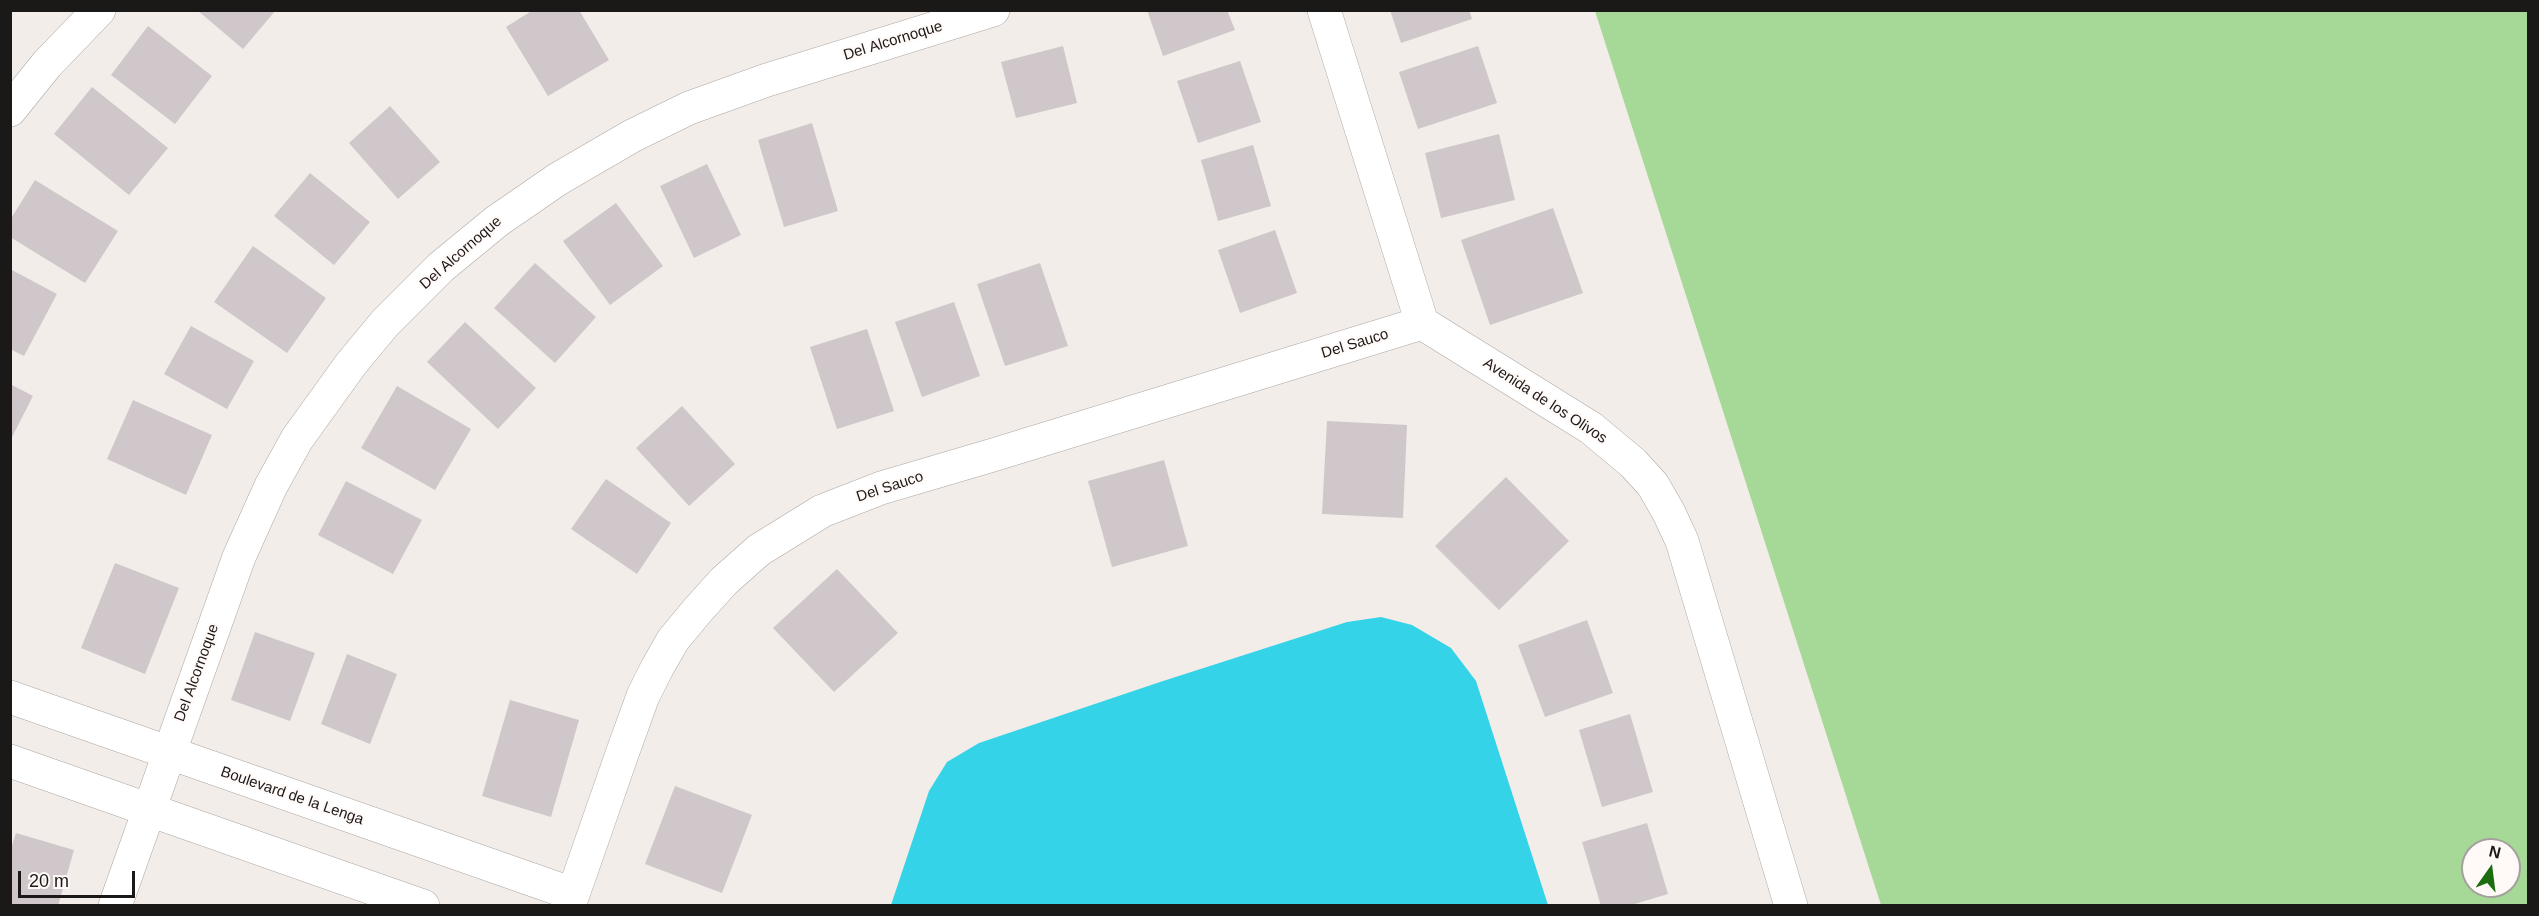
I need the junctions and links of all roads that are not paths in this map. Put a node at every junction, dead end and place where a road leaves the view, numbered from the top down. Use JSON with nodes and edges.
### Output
{"nodes":[{"id":1,"x":99,"y":10,"type":"edge"},
{"id":2,"x":993,"y":10,"type":"edge"},
{"id":3,"x":1324,"y":10,"type":"edge"},
{"id":4,"x":10,"y":110,"type":"edge"},
{"id":5,"x":1422,"y":323,"type":"junction"},
{"id":6,"x":10,"y":697,"type":"edge"},
{"id":7,"x":168,"y":754,"type":"junction"},
{"id":8,"x":10,"y":761,"type":"edge"},
{"id":9,"x":148,"y":809,"type":"junction"},
{"id":10,"x":571,"y":900,"type":"edge"},
{"id":11,"x":115,"y":906,"type":"edge"},
{"id":12,"x":423,"y":906,"type":"edge"},
{"id":13,"x":1791,"y":906,"type":"edge"}],
"edges":[{"from":1,"to":4,"type":"street"},
{"from":2,"to":7,"type":"street","name":"Del Alcornoque"},
{"from":3,"to":5,"type":"street"},
{"from":5,"to":10,"type":"street","name":"Del Sauco"},
{"from":5,"to":13,"type":"street","name":"Avenida de los Olivos"},
{"from":6,"to":7,"type":"street","name":"Boulevard de la Lenga"},
{"from":7,"to":9,"type":"street","name":"Del Alcornoque"},
{"from":7,"to":10,"type":"street","name":"Boulevard de la Lenga"},
{"from":8,"to":9,"type":"street"},
{"from":9,"to":11,"type":"street","name":"Del Alcornoque"},
{"from":9,"to":12,"type":"street"}]}
